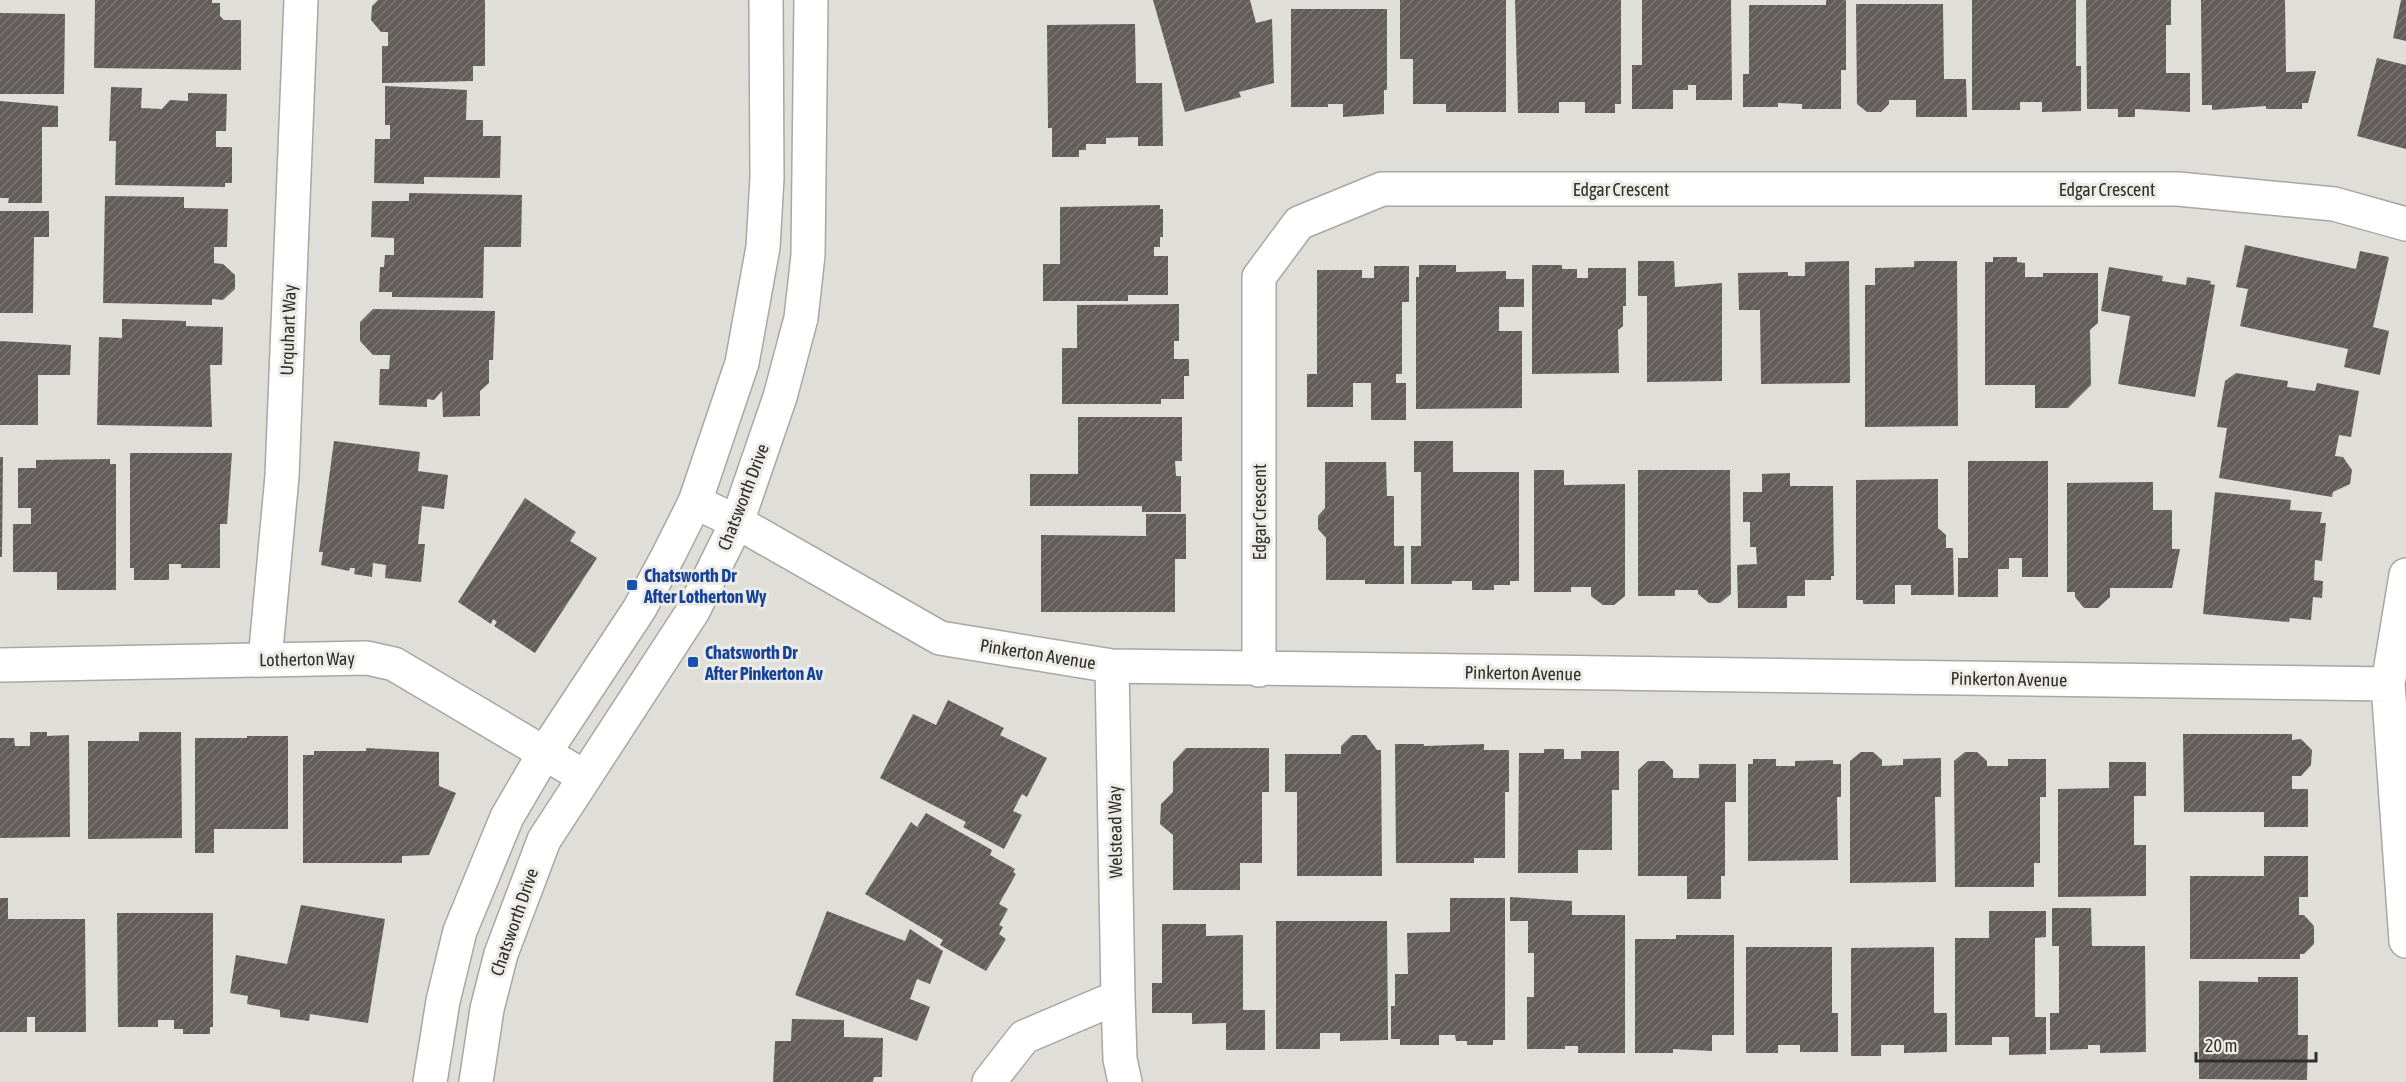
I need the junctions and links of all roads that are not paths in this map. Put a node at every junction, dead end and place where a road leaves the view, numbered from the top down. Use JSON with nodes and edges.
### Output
{"nodes":[{"id":1,"x":301,"y":0,"type":"edge"},
{"id":2,"x":766,"y":0,"type":"edge"},
{"id":3,"x":811,"y":0,"type":"edge"},
{"id":4,"x":2406,"y":224,"type":"edge"},
{"id":5,"x":695,"y":502,"type":"junction"},
{"id":6,"x":737,"y":522,"type":"junction"},
{"id":7,"x":2406,"y":575,"type":"edge"},
{"id":8,"x":265,"y":660,"type":"junction"},
{"id":9,"x":0,"y":664,"type":"edge"},
{"id":10,"x":1112,"y":666,"type":"junction"},
{"id":11,"x":1259,"y":670,"type":"junction"},
{"id":12,"x":2388,"y":684,"type":"junction"},
{"id":13,"x":545,"y":752,"type":"junction"},
{"id":14,"x":583,"y":776,"type":"junction"},
{"id":15,"x":2406,"y":942,"type":"edge"},
{"id":16,"x":1118,"y":997,"type":"junction"},
{"id":17,"x":430,"y":1082,"type":"edge"},
{"id":18,"x":476,"y":1082,"type":"edge"},
{"id":19,"x":989,"y":1082,"type":"edge"},
{"id":20,"x":1125,"y":1082,"type":"edge"}],
"edges":[{"from":1,"to":8,"type":"street","name":"Urquhart Way"},
{"from":2,"to":5,"type":"street"},
{"from":3,"to":6,"type":"street","name":"Chatsworth Drive"},
{"from":4,"to":11,"type":"street","name":"Edgar Crescent"},
{"from":5,"to":6,"type":"street","name":"Pinkerton Avenue"},
{"from":5,"to":13,"type":"street"},
{"from":6,"to":10,"type":"street","name":"Pinkerton Avenue"},
{"from":6,"to":14,"type":"street","name":"Chatsworth Drive"},
{"from":7,"to":12,"type":"street"},
{"from":8,"to":9,"type":"street","name":"Lotherton Way"},
{"from":8,"to":13,"type":"street","name":"Lotherton Way"},
{"from":10,"to":11,"type":"street","name":"Pinkerton Avenue"},
{"from":10,"to":16,"type":"street","name":"Welstead Way"},
{"from":11,"to":12,"type":"street","name":"Pinkerton Avenue"},
{"from":12,"to":15,"type":"street"},
{"from":13,"to":14,"type":"street","name":"Lotherton Way"},
{"from":13,"to":17,"type":"street"},
{"from":14,"to":18,"type":"street","name":"Chatsworth Drive"},
{"from":16,"to":19,"type":"street"},
{"from":16,"to":20,"type":"street","name":"Welstead Way"}]}
